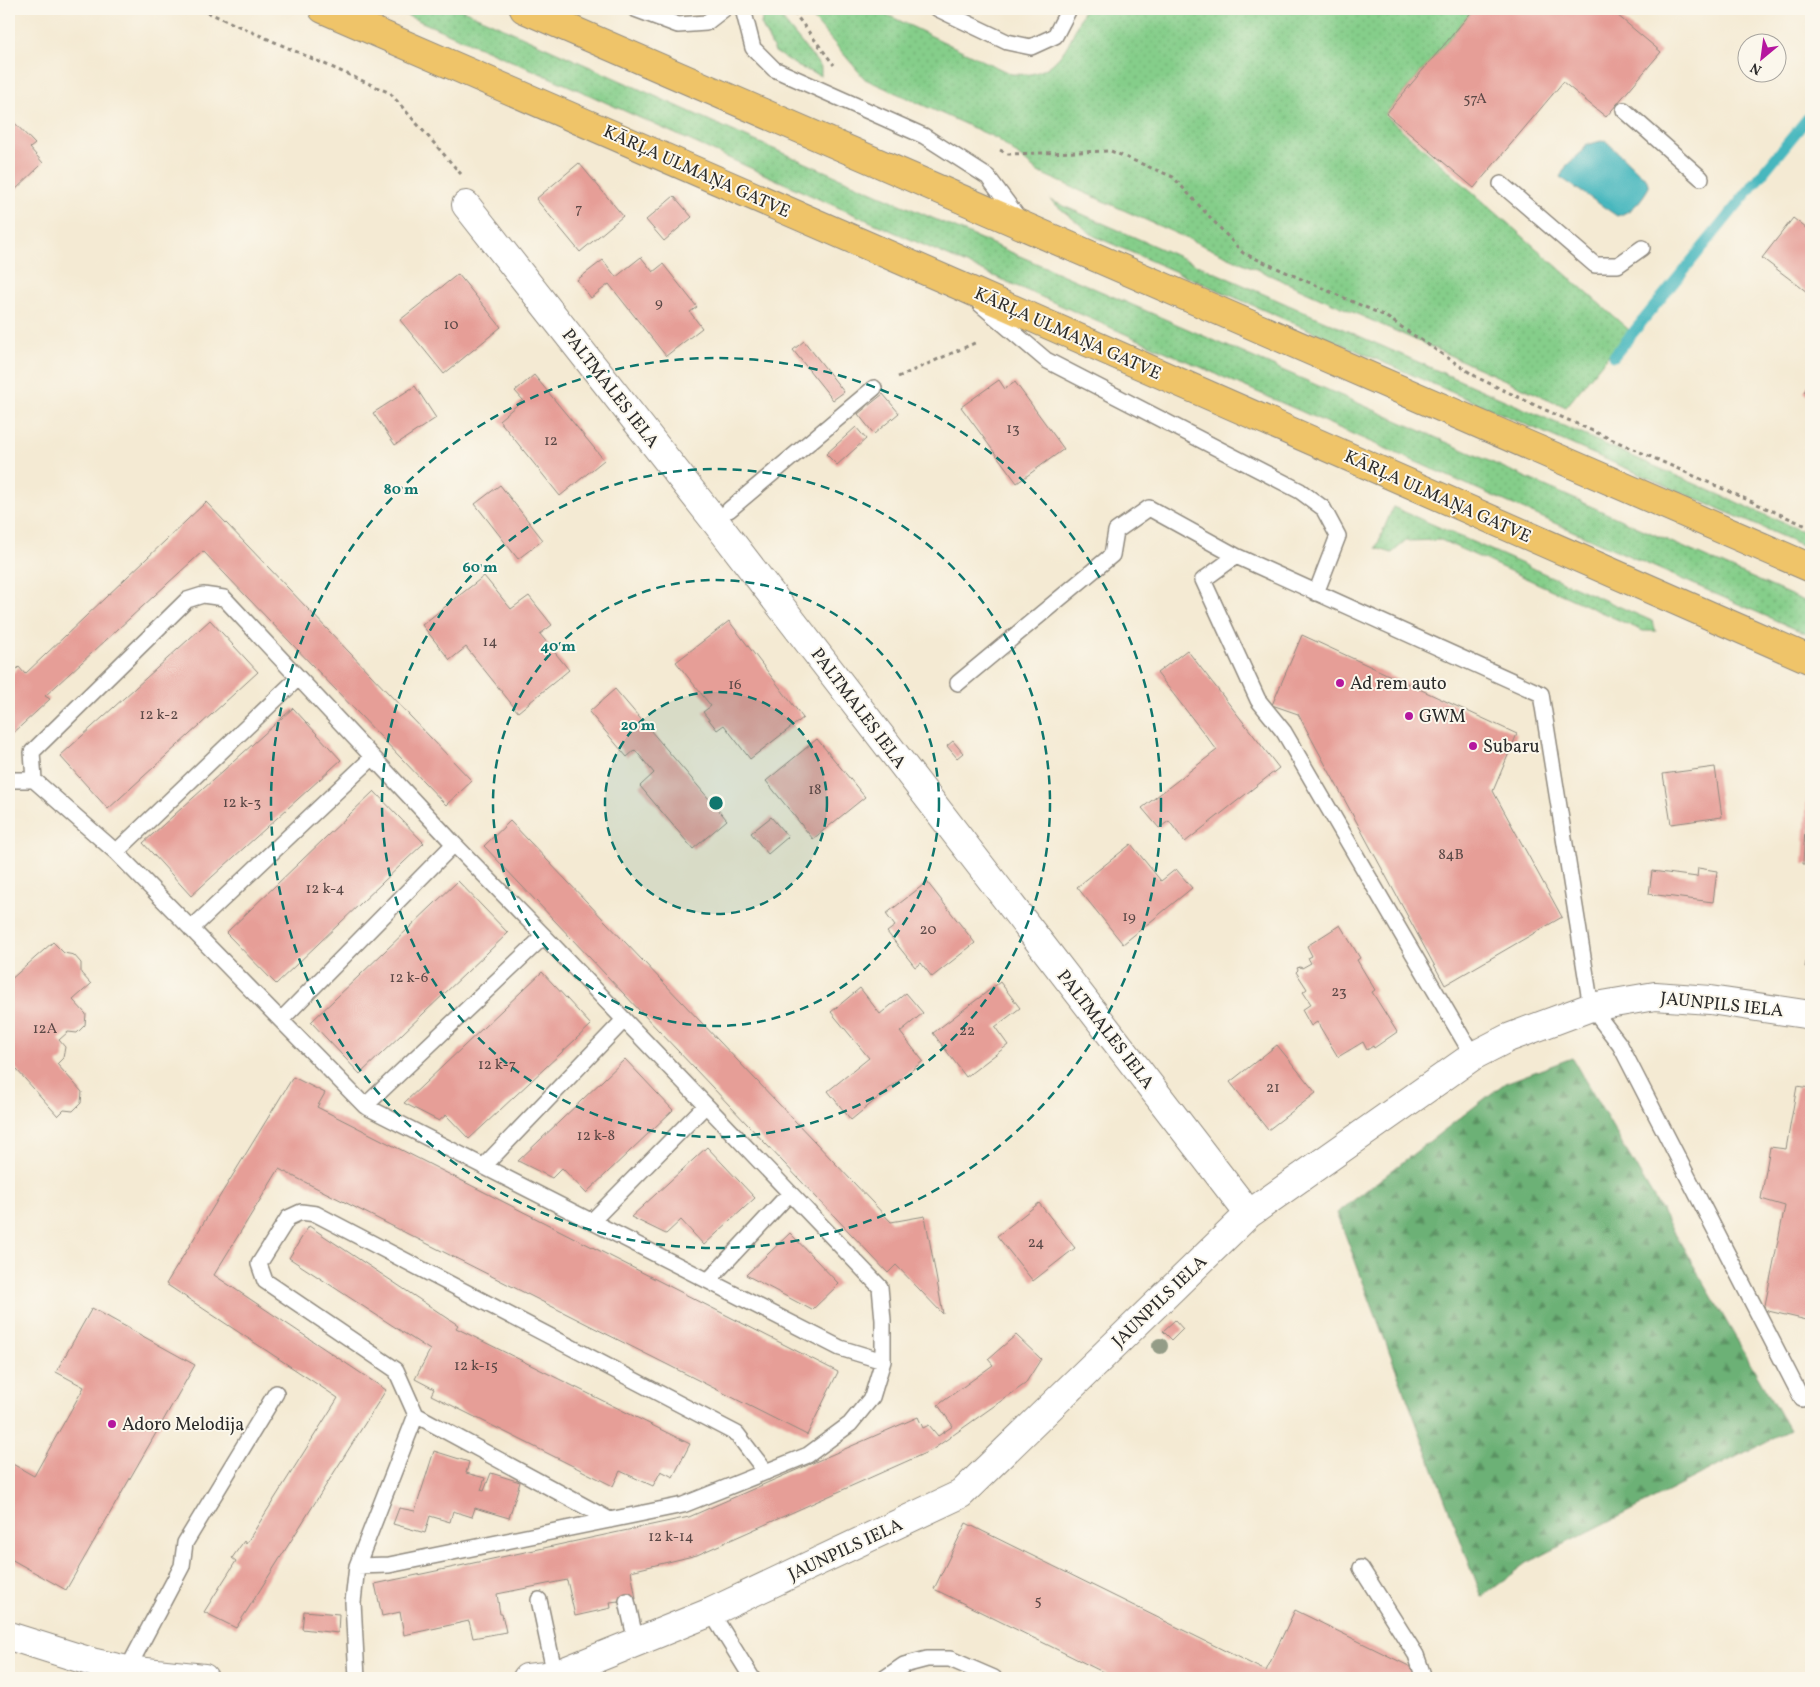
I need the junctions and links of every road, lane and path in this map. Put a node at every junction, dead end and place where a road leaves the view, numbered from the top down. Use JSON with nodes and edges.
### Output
{"nodes":[{"id":1,"x":323,"y":9,"type":"edge"},
{"id":2,"x":524,"y":9,"type":"edge"},
{"id":3,"x":635,"y":9,"type":"edge"},
{"id":4,"x":724,"y":9,"type":"edge"},
{"id":5,"x":743,"y":9,"type":"edge"},
{"id":6,"x":786,"y":9,"type":"edge"},
{"id":7,"x":938,"y":9,"type":"edge"},
{"id":8,"x":1069,"y":9,"type":"edge"},
{"id":9,"x":838,"y":70,"type":"dead end"},
{"id":10,"x":1624,"y":110,"type":"dead end"},
{"id":11,"x":999,"y":150,"type":"dead end"},
{"id":12,"x":1701,"y":178,"type":"dead end"},
{"id":13,"x":1501,"y":184,"type":"dead end"},
{"id":14,"x":466,"y":205,"type":"dead end"},
{"id":15,"x":1025,"y":227,"type":"junction"},
{"id":16,"x":1642,"y":248,"type":"dead end"},
{"id":17,"x":958,"y":285,"type":"junction"},
{"id":18,"x":977,"y":342,"type":"dead end"},
{"id":19,"x":874,"y":388,"type":"joint"},
{"id":20,"x":730,"y":510,"type":"dead end"},
{"id":21,"x":1811,"y":528,"type":"edge"},
{"id":22,"x":1236,"y":556,"type":"junction"},
{"id":23,"x":1811,"y":568,"type":"edge"},
{"id":24,"x":1316,"y":593,"type":"junction"},
{"id":25,"x":1811,"y":660,"type":"edge"},
{"id":26,"x":298,"y":678,"type":"junction"},
{"id":27,"x":958,"y":682,"type":"dead end"},
{"id":28,"x":373,"y":757,"type":"junction"},
{"id":29,"x":9,"y":780,"type":"edge"},
{"id":30,"x":34,"y":780,"type":"junction"},
{"id":31,"x":454,"y":844,"type":"junction"},
{"id":32,"x":116,"y":852,"type":"junction"},
{"id":33,"x":191,"y":929,"type":"junction"},
{"id":34,"x":544,"y":936,"type":"junction"},
{"id":35,"x":1591,"y":1007,"type":"junction"},
{"id":36,"x":1811,"y":1014,"type":"edge"},
{"id":37,"x":281,"y":1020,"type":"junction"},
{"id":38,"x":624,"y":1020,"type":"junction"},
{"id":39,"x":1473,"y":1056,"type":"junction"},
{"id":40,"x":706,"y":1105,"type":"junction"},
{"id":41,"x":365,"y":1106,"type":"junction"},
{"id":42,"x":484,"y":1166,"type":"junction"},
{"id":43,"x":790,"y":1193,"type":"junction"},
{"id":44,"x":1249,"y":1214,"type":"junction"},
{"id":45,"x":592,"y":1221,"type":"junction"},
{"id":46,"x":709,"y":1280,"type":"junction"},
{"id":47,"x":883,"y":1361,"type":"junction"},
{"id":48,"x":276,"y":1393,"type":"dead end"},
{"id":49,"x":1811,"y":1395,"type":"edge"},
{"id":50,"x":416,"y":1414,"type":"junction"},
{"id":51,"x":766,"y":1472,"type":"junction"},
{"id":52,"x":610,"y":1520,"type":"junction"},
{"id":53,"x":357,"y":1566,"type":"junction"},
{"id":54,"x":1361,"y":1568,"type":"dead end"},
{"id":55,"x":539,"y":1600,"type":"dead end"},
{"id":56,"x":627,"y":1601,"type":"dead end"},
{"id":57,"x":711,"y":1612,"type":"junction"},
{"id":58,"x":9,"y":1636,"type":"edge"},
{"id":59,"x":636,"y":1642,"type":"junction"},
{"id":60,"x":127,"y":1670,"type":"junction"},
{"id":61,"x":555,"y":1675,"type":"junction"},
{"id":62,"x":204,"y":1678,"type":"edge"},
{"id":63,"x":357,"y":1678,"type":"edge"},
{"id":64,"x":527,"y":1678,"type":"edge"},
{"id":65,"x":752,"y":1678,"type":"edge"},
{"id":66,"x":885,"y":1678,"type":"edge"},
{"id":67,"x":994,"y":1678,"type":"edge"},
{"id":68,"x":1424,"y":1678,"type":"edge"}],
"edges":[{"from":1,"to":17,"type":"highway","name":"KĀRĻA ULMAŅA GATVE"},
{"from":2,"to":15,"type":"highway"},
{"from":3,"to":4,"type":"lane"},
{"from":5,"to":15,"type":"lane"},
{"from":6,"to":9,"type":"path"},
{"from":7,"to":8,"type":"lane"},
{"from":10,"to":12,"type":"lane"},
{"from":11,"to":21,"type":"path"},
{"from":13,"to":16,"type":"lane"},
{"from":14,"to":44,"type":"street","name":"PALTMALES IELA"},
{"from":15,"to":23,"type":"highway"},
{"from":17,"to":24,"type":"lane"},
{"from":17,"to":25,"type":"highway","name":"KĀRĻA ULMAŅA GATVE"},
{"from":18,"to":19,"type":"path"},
{"from":19,"to":20,"type":"lane"},
{"from":22,"to":24,"type":"lane"},
{"from":22,"to":27,"type":"lane"},
{"from":22,"to":39,"type":"lane"},
{"from":24,"to":35,"type":"lane"},
{"from":26,"to":28,"type":"lane"},
{"from":26,"to":30,"type":"lane"},
{"from":26,"to":32,"type":"lane"},
{"from":28,"to":31,"type":"lane"},
{"from":28,"to":33,"type":"lane"},
{"from":29,"to":30,"type":"lane"},
{"from":30,"to":32,"type":"lane"},
{"from":31,"to":34,"type":"lane"},
{"from":31,"to":37,"type":"lane"},
{"from":32,"to":33,"type":"lane"},
{"from":33,"to":37,"type":"lane"},
{"from":34,"to":38,"type":"lane"},
{"from":34,"to":41,"type":"lane"},
{"from":35,"to":36,"type":"street","name":"JAUNPILS IELA"},
{"from":35,"to":39,"type":"street","name":"JAUNPILS IELA"},
{"from":35,"to":49,"type":"lane"},
{"from":37,"to":41,"type":"lane"},
{"from":38,"to":40,"type":"lane"},
{"from":38,"to":42,"type":"lane"},
{"from":39,"to":44,"type":"street","name":"JAUNPILS IELA"},
{"from":40,"to":43,"type":"lane"},
{"from":40,"to":45,"type":"lane"},
{"from":41,"to":42,"type":"lane"},
{"from":42,"to":45,"type":"lane"},
{"from":43,"to":46,"type":"lane"},
{"from":43,"to":47,"type":"lane"},
{"from":44,"to":57,"type":"street","name":"JAUNPILS IELA"},
{"from":45,"to":46,"type":"lane"},
{"from":46,"to":47,"type":"lane"},
{"from":47,"to":51,"type":"lane"},
{"from":48,"to":60,"type":"lane"},
{"from":50,"to":51,"type":"lane"},
{"from":50,"to":52,"type":"lane"},
{"from":50,"to":53,"type":"lane"},
{"from":51,"to":52,"type":"lane"},
{"from":52,"to":53,"type":"lane"},
{"from":53,"to":63,"type":"lane"},
{"from":54,"to":68,"type":"lane"},
{"from":55,"to":61,"type":"lane"},
{"from":56,"to":59,"type":"lane"},
{"from":57,"to":59,"type":"street","name":"JAUNPILS IELA"},
{"from":57,"to":65,"type":"lane"},
{"from":58,"to":60,"type":"street"},
{"from":59,"to":61,"type":"street","name":"JAUNPILS IELA"},
{"from":60,"to":62,"type":"street"},
{"from":61,"to":64,"type":"street","name":"JAUNPILS IELA"},
{"from":66,"to":67,"type":"lane"}]}
